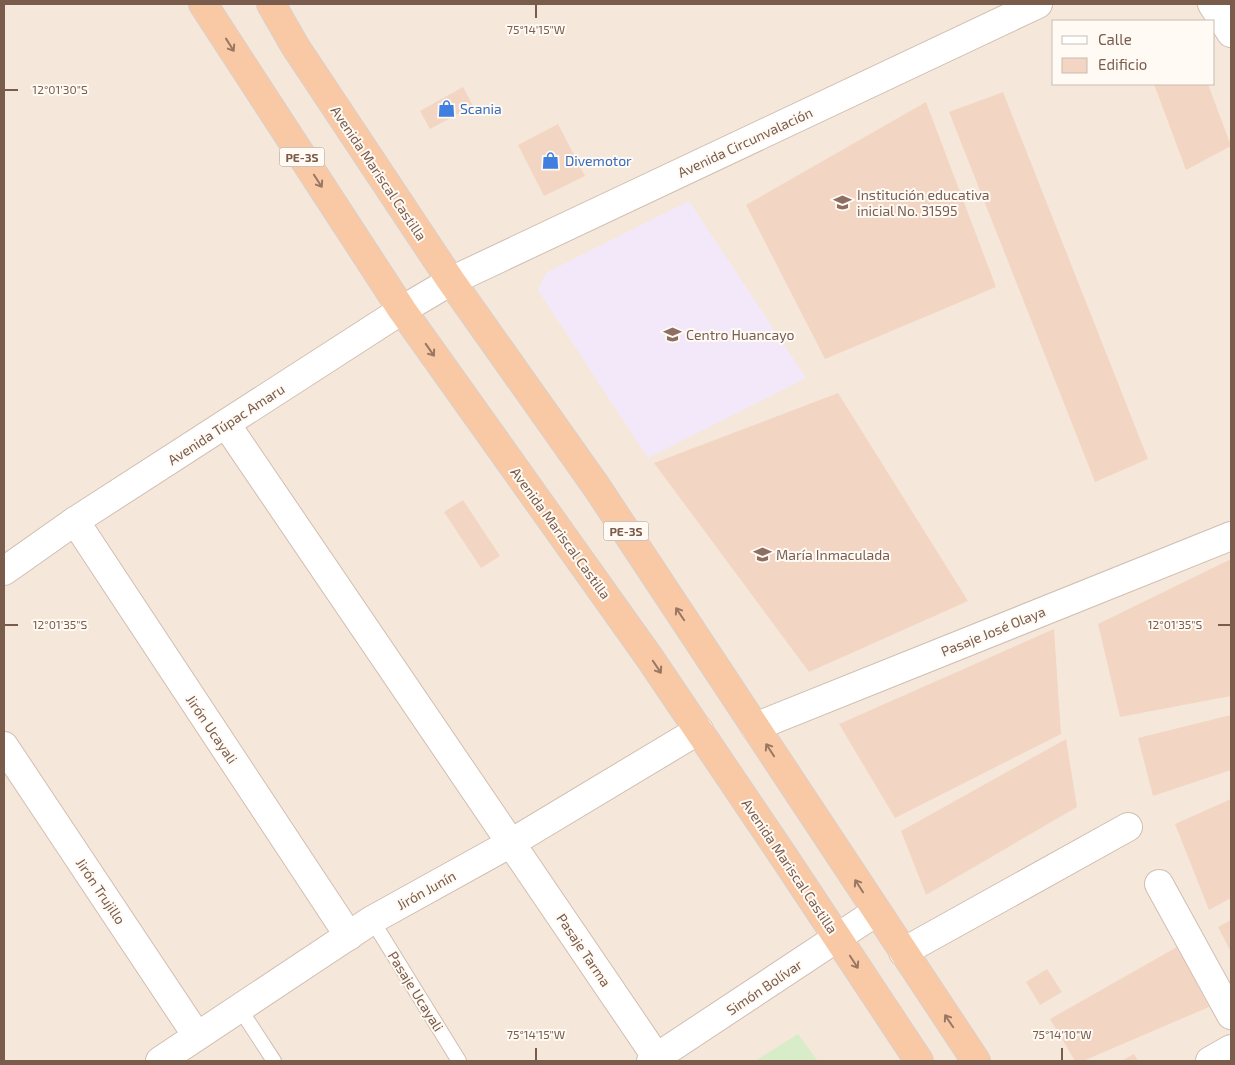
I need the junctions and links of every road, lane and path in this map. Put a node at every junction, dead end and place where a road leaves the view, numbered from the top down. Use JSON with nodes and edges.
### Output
{"nodes":[{"id":1,"x":203,"y":4,"type":"edge"},
{"id":2,"x":271,"y":4,"type":"edge"},
{"id":3,"x":1038,"y":4,"type":"edge"},
{"id":4,"x":1212,"y":4,"type":"edge"},
{"id":5,"x":1231,"y":33,"type":"edge"},
{"id":6,"x":452,"y":281,"type":"junction"},
{"id":7,"x":402,"y":310,"type":"junction"},
{"id":8,"x":226,"y":424,"type":"junction"},
{"id":9,"x":75,"y":522,"type":"junction"},
{"id":10,"x":1231,"y":536,"type":"edge"},
{"id":11,"x":4,"y":571,"type":"edge"},
{"id":12,"x":755,"y":727,"type":"junction"},
{"id":13,"x":699,"y":730,"type":"junction"},
{"id":14,"x":4,"y":746,"type":"edge"},
{"id":15,"x":1128,"y":827,"type":"dead end"},
{"id":16,"x":511,"y":843,"type":"junction"},
{"id":17,"x":1158,"y":884,"type":"dead end"},
{"id":18,"x":876,"y":912,"type":"junction"},
{"id":19,"x":372,"y":920,"type":"junction"},
{"id":20,"x":349,"y":936,"type":"junction"},
{"id":21,"x":838,"y":937,"type":"junction"},
{"id":22,"x":903,"y":952,"type":"junction"},
{"id":23,"x":240,"y":1009,"type":"junction"},
{"id":24,"x":1231,"y":1015,"type":"edge"},
{"id":25,"x":198,"y":1036,"type":"junction"},
{"id":26,"x":1231,"y":1049,"type":"edge"},
{"id":27,"x":654,"y":1059,"type":"edge"},
{"id":28,"x":160,"y":1061,"type":"edge"},
{"id":29,"x":274,"y":1061,"type":"edge"},
{"id":30,"x":459,"y":1061,"type":"edge"},
{"id":31,"x":919,"y":1061,"type":"edge"},
{"id":32,"x":976,"y":1061,"type":"edge"},
{"id":33,"x":1210,"y":1061,"type":"edge"}],
"edges":[{"from":1,"to":7,"type":"highway","name":"Avenida Mariscal Castilla","number":"PE-3S","one_way":true},
{"from":2,"to":6,"type":"highway","name":"Avenida Mariscal Castilla","number":"PE-3S"},
{"from":3,"to":6,"type":"street","name":"Avenida Circunvalación"},
{"from":4,"to":5,"type":"street"},
{"from":6,"to":7,"type":"street","name":"Avenida Túpac Amaru"},
{"from":12,"to":6,"type":"highway","name":"Avenida Mariscal Castilla","number":"PE-3S","one_way":true},
{"from":7,"to":8,"type":"street","name":"Avenida Túpac Amaru"},
{"from":7,"to":13,"type":"highway","name":"Avenida Mariscal Castilla","number":"PE-3S","one_way":true},
{"from":8,"to":9,"type":"street","name":"Avenida Túpac Amaru"},
{"from":8,"to":16,"type":"street","name":"Pasaje Tarma"},
{"from":9,"to":11,"type":"street","name":"Avenida Túpac Amaru"},
{"from":9,"to":20,"type":"street","name":"Jirón Ucayali"},
{"from":10,"to":12,"type":"street","name":"Pasaje José Olaya"},
{"from":18,"to":12,"type":"highway","name":"Avenida Mariscal Castilla","number":"PE-3S","one_way":true},
{"from":13,"to":16,"type":"street","name":"Jirón Junín"},
{"from":13,"to":21,"type":"highway","name":"Avenida Mariscal Castilla","number":"PE-3S"},
{"from":14,"to":25,"type":"street","name":"Jirón Trujillo"},
{"from":15,"to":22,"type":"street"},
{"from":16,"to":19,"type":"street","name":"Jirón Junín"},
{"from":16,"to":27,"type":"street","name":"Pasaje Tarma"},
{"from":17,"to":24,"type":"street"},
{"from":18,"to":21,"type":"street","name":"Simón Bolívar"},
{"from":18,"to":22,"type":"highway","name":"Avenida Mariscal Castilla","number":"PE-3S"},
{"from":19,"to":20,"type":"street","name":"Jirón Junín"},
{"from":19,"to":30,"type":"lane","name":"Pasaje Ucayali"},
{"from":20,"to":23,"type":"street","name":"Jirón Junín"},
{"from":21,"to":27,"type":"street","name":"Simón Bolívar"},
{"from":21,"to":31,"type":"highway","name":"Avenida Mariscal Castilla","number":"PE-3S","one_way":true},
{"from":32,"to":22,"type":"highway","name":"Avenida Mariscal Castilla","number":"PE-3S","one_way":true},
{"from":23,"to":25,"type":"street","name":"Jirón Junín"},
{"from":23,"to":29,"type":"lane"},
{"from":25,"to":28,"type":"street","name":"Jirón Junín"},
{"from":26,"to":33,"type":"street"}]}
